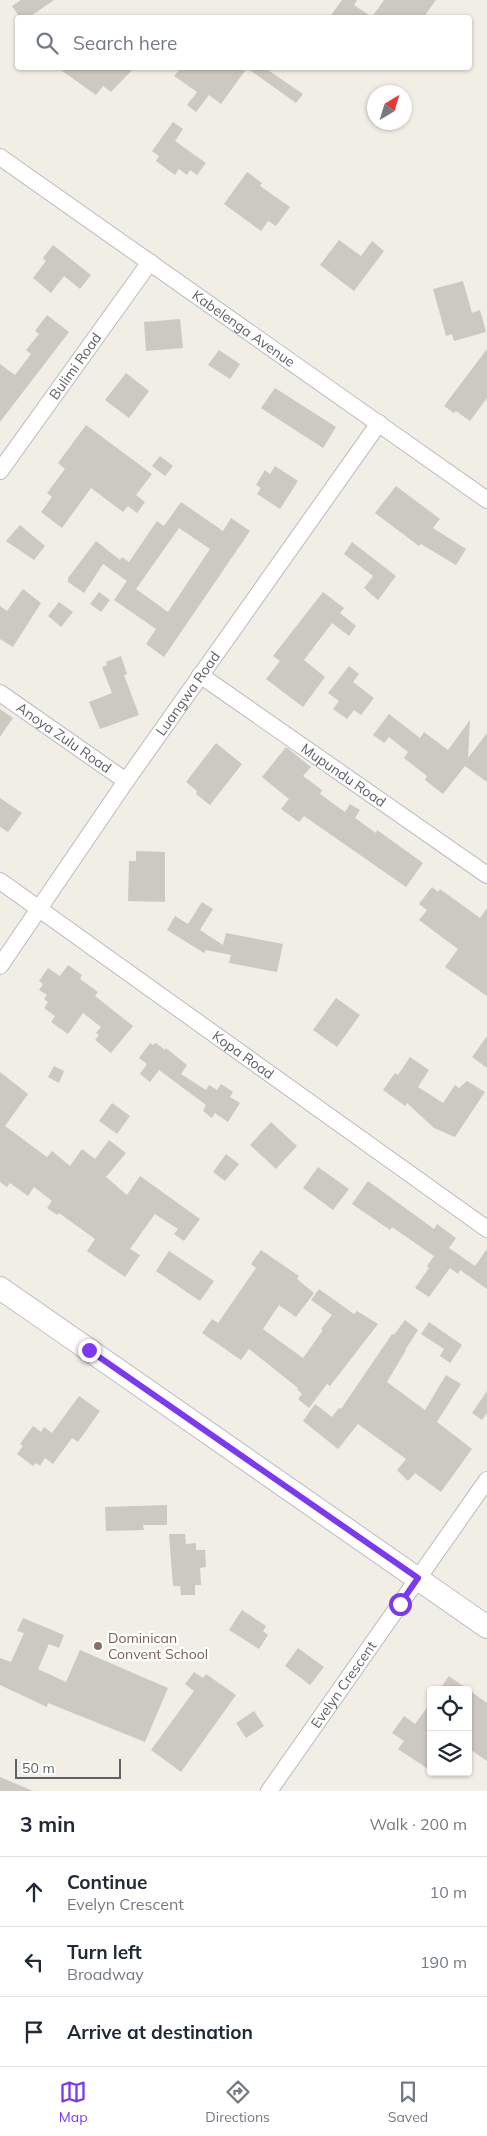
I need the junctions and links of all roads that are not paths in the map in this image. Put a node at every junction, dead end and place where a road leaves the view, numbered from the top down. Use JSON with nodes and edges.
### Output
{"nodes":[{"id":1,"x":0,"y":157,"type":"edge"},
{"id":2,"x":150,"y":262,"type":"junction"},
{"id":3,"x":379,"y":423,"type":"junction"},
{"id":4,"x":0,"y":471,"type":"edge"},
{"id":5,"x":487,"y":500,"type":"edge"},
{"id":6,"x":200,"y":675,"type":"junction"},
{"id":7,"x":0,"y":694,"type":"edge"},
{"id":8,"x":126,"y":781,"type":"junction"},
{"id":9,"x":487,"y":875,"type":"edge"},
{"id":10,"x":0,"y":881,"type":"edge"},
{"id":11,"x":39,"y":910,"type":"junction"},
{"id":12,"x":0,"y":966,"type":"edge"},
{"id":13,"x":487,"y":1229,"type":"edge"},
{"id":14,"x":0,"y":1288,"type":"edge"},
{"id":15,"x":487,"y":1480,"type":"edge"},
{"id":16,"x":418,"y":1578,"type":"junction"},
{"id":17,"x":487,"y":1627,"type":"edge"},
{"id":18,"x":269,"y":1791,"type":"edge"}],
"edges":[{"from":1,"to":2,"type":"street","name":"Kabelenga Avenue"},
{"from":2,"to":3,"type":"street","name":"Kabelenga Avenue"},
{"from":2,"to":4,"type":"street","name":"Bulimi Road"},
{"from":3,"to":5,"type":"street","name":"Kabelenga Avenue"},
{"from":3,"to":6,"type":"street","name":"Luangwa Road"},
{"from":6,"to":8,"type":"street","name":"Luangwa Road"},
{"from":6,"to":9,"type":"street","name":"Mupundu Road"},
{"from":7,"to":8,"type":"street","name":"Anoya Zulu Road"},
{"from":8,"to":11,"type":"street","name":"Luangwa Road"},
{"from":10,"to":11,"type":"street","name":"Kopa Road"},
{"from":11,"to":12,"type":"street","name":"Luangwa Road"},
{"from":11,"to":13,"type":"street","name":"Kopa Road"},
{"from":14,"to":16,"type":"main road"},
{"from":15,"to":16,"type":"street","name":"Evelyn Crescent"},
{"from":16,"to":17,"type":"main road"},
{"from":16,"to":18,"type":"street","name":"Evelyn Crescent"}]}
